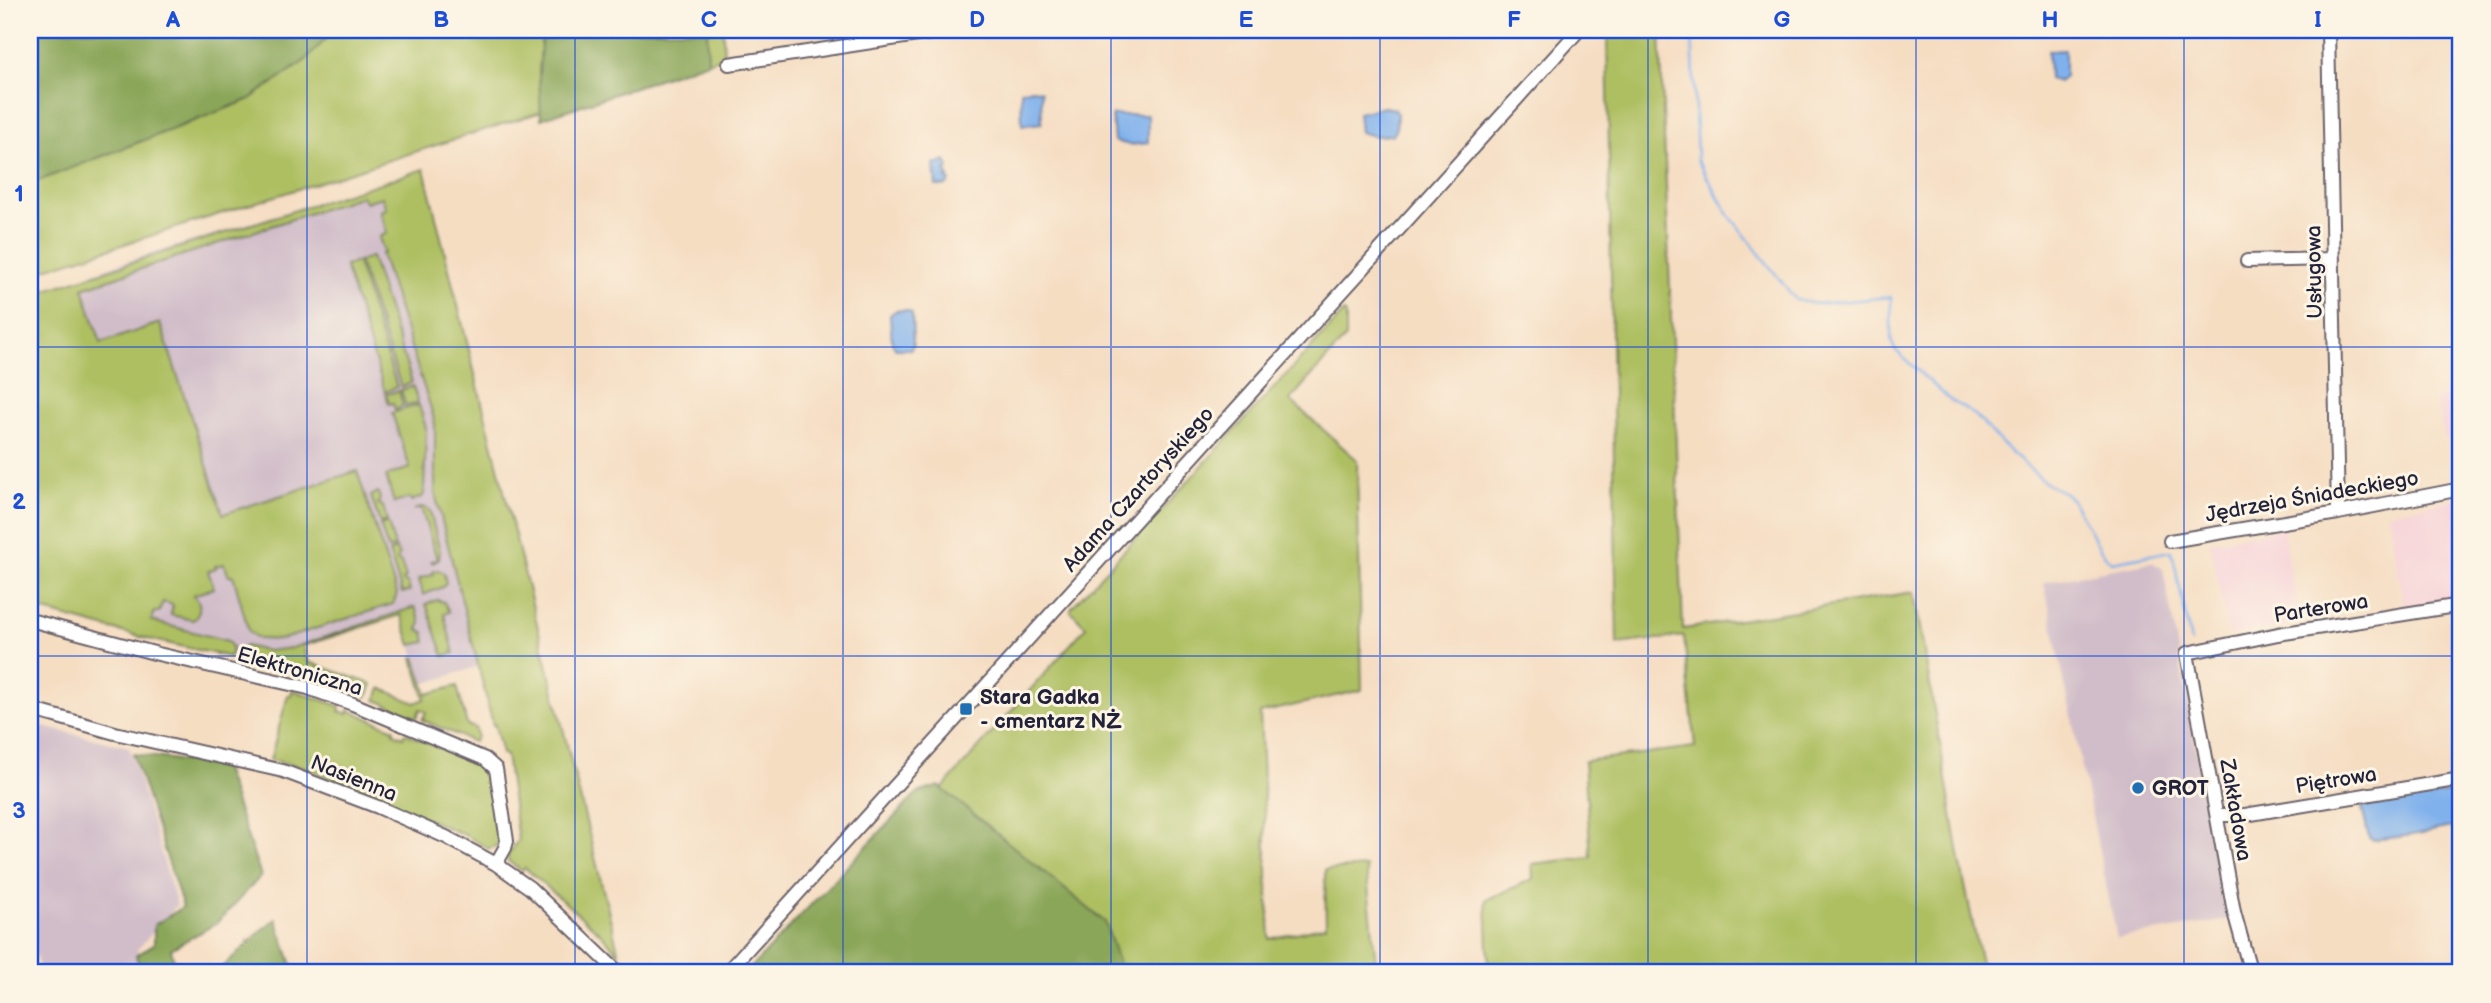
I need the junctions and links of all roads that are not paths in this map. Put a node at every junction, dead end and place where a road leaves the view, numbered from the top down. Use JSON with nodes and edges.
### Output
{"nodes":[{"id":1,"x":950,"y":30,"type":"edge"},
{"id":2,"x":1579,"y":30,"type":"edge"},
{"id":3,"x":2328,"y":30,"type":"edge"},
{"id":4,"x":729,"y":64,"type":"dead end"},
{"id":5,"x":2333,"y":259,"type":"junction"},
{"id":6,"x":2246,"y":261,"type":"dead end"},
{"id":7,"x":2461,"y":489,"type":"edge"},
{"id":8,"x":2338,"y":513,"type":"junction"},
{"id":9,"x":2170,"y":541,"type":"dead end"},
{"id":10,"x":2461,"y":605,"type":"edge"},
{"id":11,"x":30,"y":620,"type":"edge"},
{"id":12,"x":2187,"y":653,"type":"joint"},
{"id":13,"x":30,"y":709,"type":"edge"},
{"id":14,"x":2461,"y":779,"type":"edge"},
{"id":15,"x":2217,"y":815,"type":"junction"},
{"id":16,"x":496,"y":864,"type":"junction"},
{"id":17,"x":620,"y":973,"type":"edge"},
{"id":18,"x":726,"y":973,"type":"edge"},
{"id":19,"x":2251,"y":973,"type":"edge"}],
"edges":[{"from":1,"to":4,"type":"street"},
{"from":2,"to":18,"type":"street","name":"Adama Czartoryskiego"},
{"from":3,"to":5,"type":"street","name":"Usługowa"},
{"from":5,"to":6,"type":"street"},
{"from":5,"to":8,"type":"street","name":"Usługowa"},
{"from":7,"to":8,"type":"street","name":"Jędrzeja Śniadeckiego"},
{"from":8,"to":9,"type":"street","name":"Jędrzeja Śniadeckiego"},
{"from":10,"to":12,"type":"street","name":"Parterowa"},
{"from":11,"to":16,"type":"street","name":"Elektroniczna"},
{"from":12,"to":15,"type":"street","name":"Zakładowa"},
{"from":13,"to":16,"type":"street","name":"Nasienna"},
{"from":14,"to":15,"type":"street","name":"Piętrowa"},
{"from":15,"to":19,"type":"street","name":"Zakładowa"},
{"from":16,"to":17,"type":"street","name":"Nasienna"}]}
